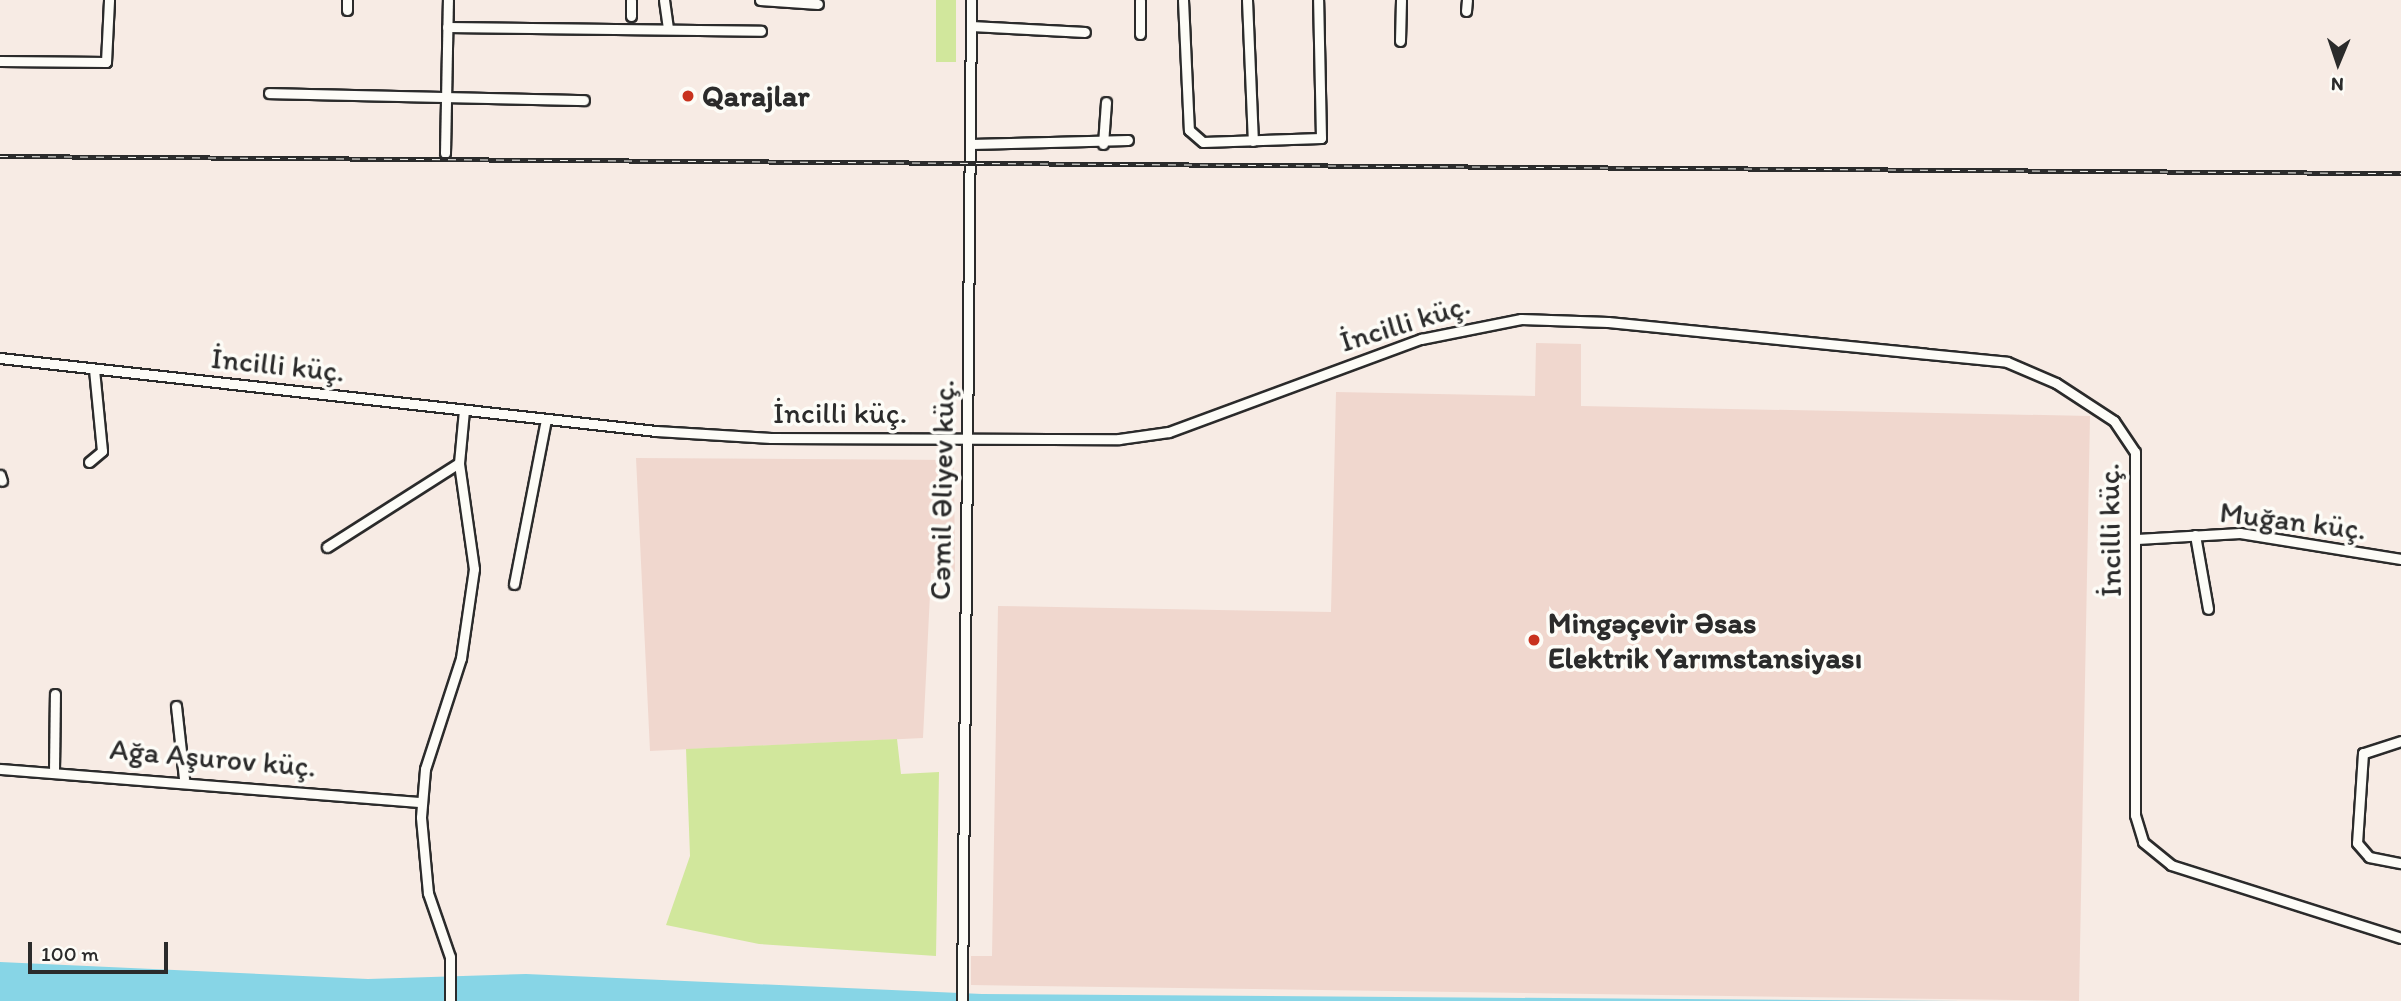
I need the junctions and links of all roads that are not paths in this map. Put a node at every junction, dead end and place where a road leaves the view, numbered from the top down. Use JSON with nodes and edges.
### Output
{"nodes":[{"id":1,"x":109,"y":0,"type":"edge"},
{"id":2,"x":448,"y":0,"type":"edge"},
{"id":3,"x":631,"y":0,"type":"edge"},
{"id":4,"x":664,"y":0,"type":"edge"},
{"id":5,"x":760,"y":0,"type":"edge"},
{"id":6,"x":971,"y":0,"type":"edge"},
{"id":7,"x":1140,"y":0,"type":"edge"},
{"id":8,"x":1183,"y":0,"type":"edge"},
{"id":9,"x":1247,"y":0,"type":"edge"},
{"id":10,"x":1318,"y":0,"type":"edge"},
{"id":11,"x":1401,"y":0,"type":"edge"},
{"id":12,"x":1467,"y":0,"type":"edge"},
{"id":13,"x":818,"y":4,"type":"dead end"},
{"id":14,"x":1466,"y":11,"type":"dead end"},
{"id":15,"x":631,"y":16,"type":"dead end"},
{"id":16,"x":971,"y":26,"type":"junction"},
{"id":17,"x":447,"y":27,"type":"junction"},
{"id":18,"x":668,"y":29,"type":"junction"},
{"id":19,"x":761,"y":30,"type":"dead end"},
{"id":20,"x":1085,"y":32,"type":"dead end"},
{"id":21,"x":1140,"y":34,"type":"dead end"},
{"id":22,"x":1400,"y":41,"type":"dead end"},
{"id":23,"x":0,"y":61,"type":"edge"},
{"id":24,"x":270,"y":93,"type":"dead end"},
{"id":25,"x":446,"y":98,"type":"junction"},
{"id":26,"x":584,"y":100,"type":"dead end"},
{"id":27,"x":1106,"y":102,"type":"dead end"},
{"id":28,"x":1128,"y":140,"type":"dead end"},
{"id":29,"x":1253,"y":141,"type":"junction"},
{"id":30,"x":971,"y":144,"type":"junction"},
{"id":31,"x":1103,"y":144,"type":"junction"},
{"id":32,"x":445,"y":153,"type":"dead end"},
{"id":33,"x":0,"y":358,"type":"edge"},
{"id":34,"x":94,"y":369,"type":"junction"},
{"id":35,"x":464,"y":410,"type":"junction"},
{"id":36,"x":546,"y":419,"type":"junction"},
{"id":37,"x":967,"y":438,"type":"junction"},
{"id":38,"x":89,"y":462,"type":"dead end"},
{"id":39,"x":459,"y":463,"type":"junction"},
{"id":40,"x":2195,"y":534,"type":"junction"},
{"id":41,"x":2137,"y":539,"type":"junction"},
{"id":42,"x":327,"y":547,"type":"dead end"},
{"id":43,"x":2401,"y":559,"type":"edge"},
{"id":44,"x":514,"y":584,"type":"dead end"},
{"id":45,"x":2208,"y":610,"type":"dead end"},
{"id":46,"x":55,"y":694,"type":"dead end"},
{"id":47,"x":176,"y":706,"type":"dead end"},
{"id":48,"x":2401,"y":741,"type":"edge"},
{"id":49,"x":0,"y":769,"type":"edge"},
{"id":50,"x":54,"y":771,"type":"junction"},
{"id":51,"x":184,"y":779,"type":"junction"},
{"id":52,"x":421,"y":802,"type":"junction"},
{"id":53,"x":2401,"y":863,"type":"edge"},
{"id":54,"x":2401,"y":938,"type":"edge"},
{"id":55,"x":450,"y":1001,"type":"edge"},
{"id":56,"x":962,"y":1001,"type":"edge"}],
"edges":[{"from":1,"to":23,"type":"street"},
{"from":2,"to":17,"type":"street"},
{"from":3,"to":15,"type":"street"},
{"from":4,"to":18,"type":"street"},
{"from":5,"to":13,"type":"street"},
{"from":6,"to":16,"type":"street","name":"Cəmil Əliyev küç."},
{"from":7,"to":21,"type":"street"},
{"from":8,"to":29,"type":"street"},
{"from":9,"to":29,"type":"street"},
{"from":10,"to":29,"type":"street"},
{"from":11,"to":22,"type":"street"},
{"from":12,"to":14,"type":"street"},
{"from":16,"to":20,"type":"street"},
{"from":16,"to":30,"type":"street","name":"Cəmil Əliyev küç."},
{"from":17,"to":18,"type":"street"},
{"from":17,"to":25,"type":"street"},
{"from":18,"to":19,"type":"street"},
{"from":24,"to":25,"type":"street"},
{"from":25,"to":26,"type":"street"},
{"from":25,"to":32,"type":"street"},
{"from":27,"to":31,"type":"street"},
{"from":28,"to":31,"type":"street"},
{"from":30,"to":31,"type":"street"},
{"from":30,"to":37,"type":"street","name":"Cəmil Əliyev küç."},
{"from":33,"to":34,"type":"street","name":"İncilli küç."},
{"from":34,"to":35,"type":"street","name":"İncilli küç."},
{"from":34,"to":38,"type":"street"},
{"from":35,"to":36,"type":"street","name":"İncilli küç."},
{"from":35,"to":39,"type":"street"},
{"from":36,"to":37,"type":"street","name":"İncilli küç."},
{"from":36,"to":44,"type":"street"},
{"from":37,"to":41,"type":"street","name":"İncilli küç."},
{"from":37,"to":56,"type":"street","name":"Cəmil Əliyev küç."},
{"from":39,"to":42,"type":"street"},
{"from":39,"to":52,"type":"street"},
{"from":40,"to":41,"type":"street","name":"Muğan küç."},
{"from":40,"to":43,"type":"street","name":"Muğan küç."},
{"from":40,"to":45,"type":"street"},
{"from":41,"to":54,"type":"street","name":"İncilli küç."},
{"from":46,"to":50,"type":"street"},
{"from":47,"to":51,"type":"street"},
{"from":48,"to":53,"type":"street"},
{"from":49,"to":50,"type":"street","name":"Ağa Aşurov küç."},
{"from":50,"to":51,"type":"street","name":"Ağa Aşurov küç."},
{"from":51,"to":52,"type":"street","name":"Ağa Aşurov küç."},
{"from":52,"to":55,"type":"street"}]}
